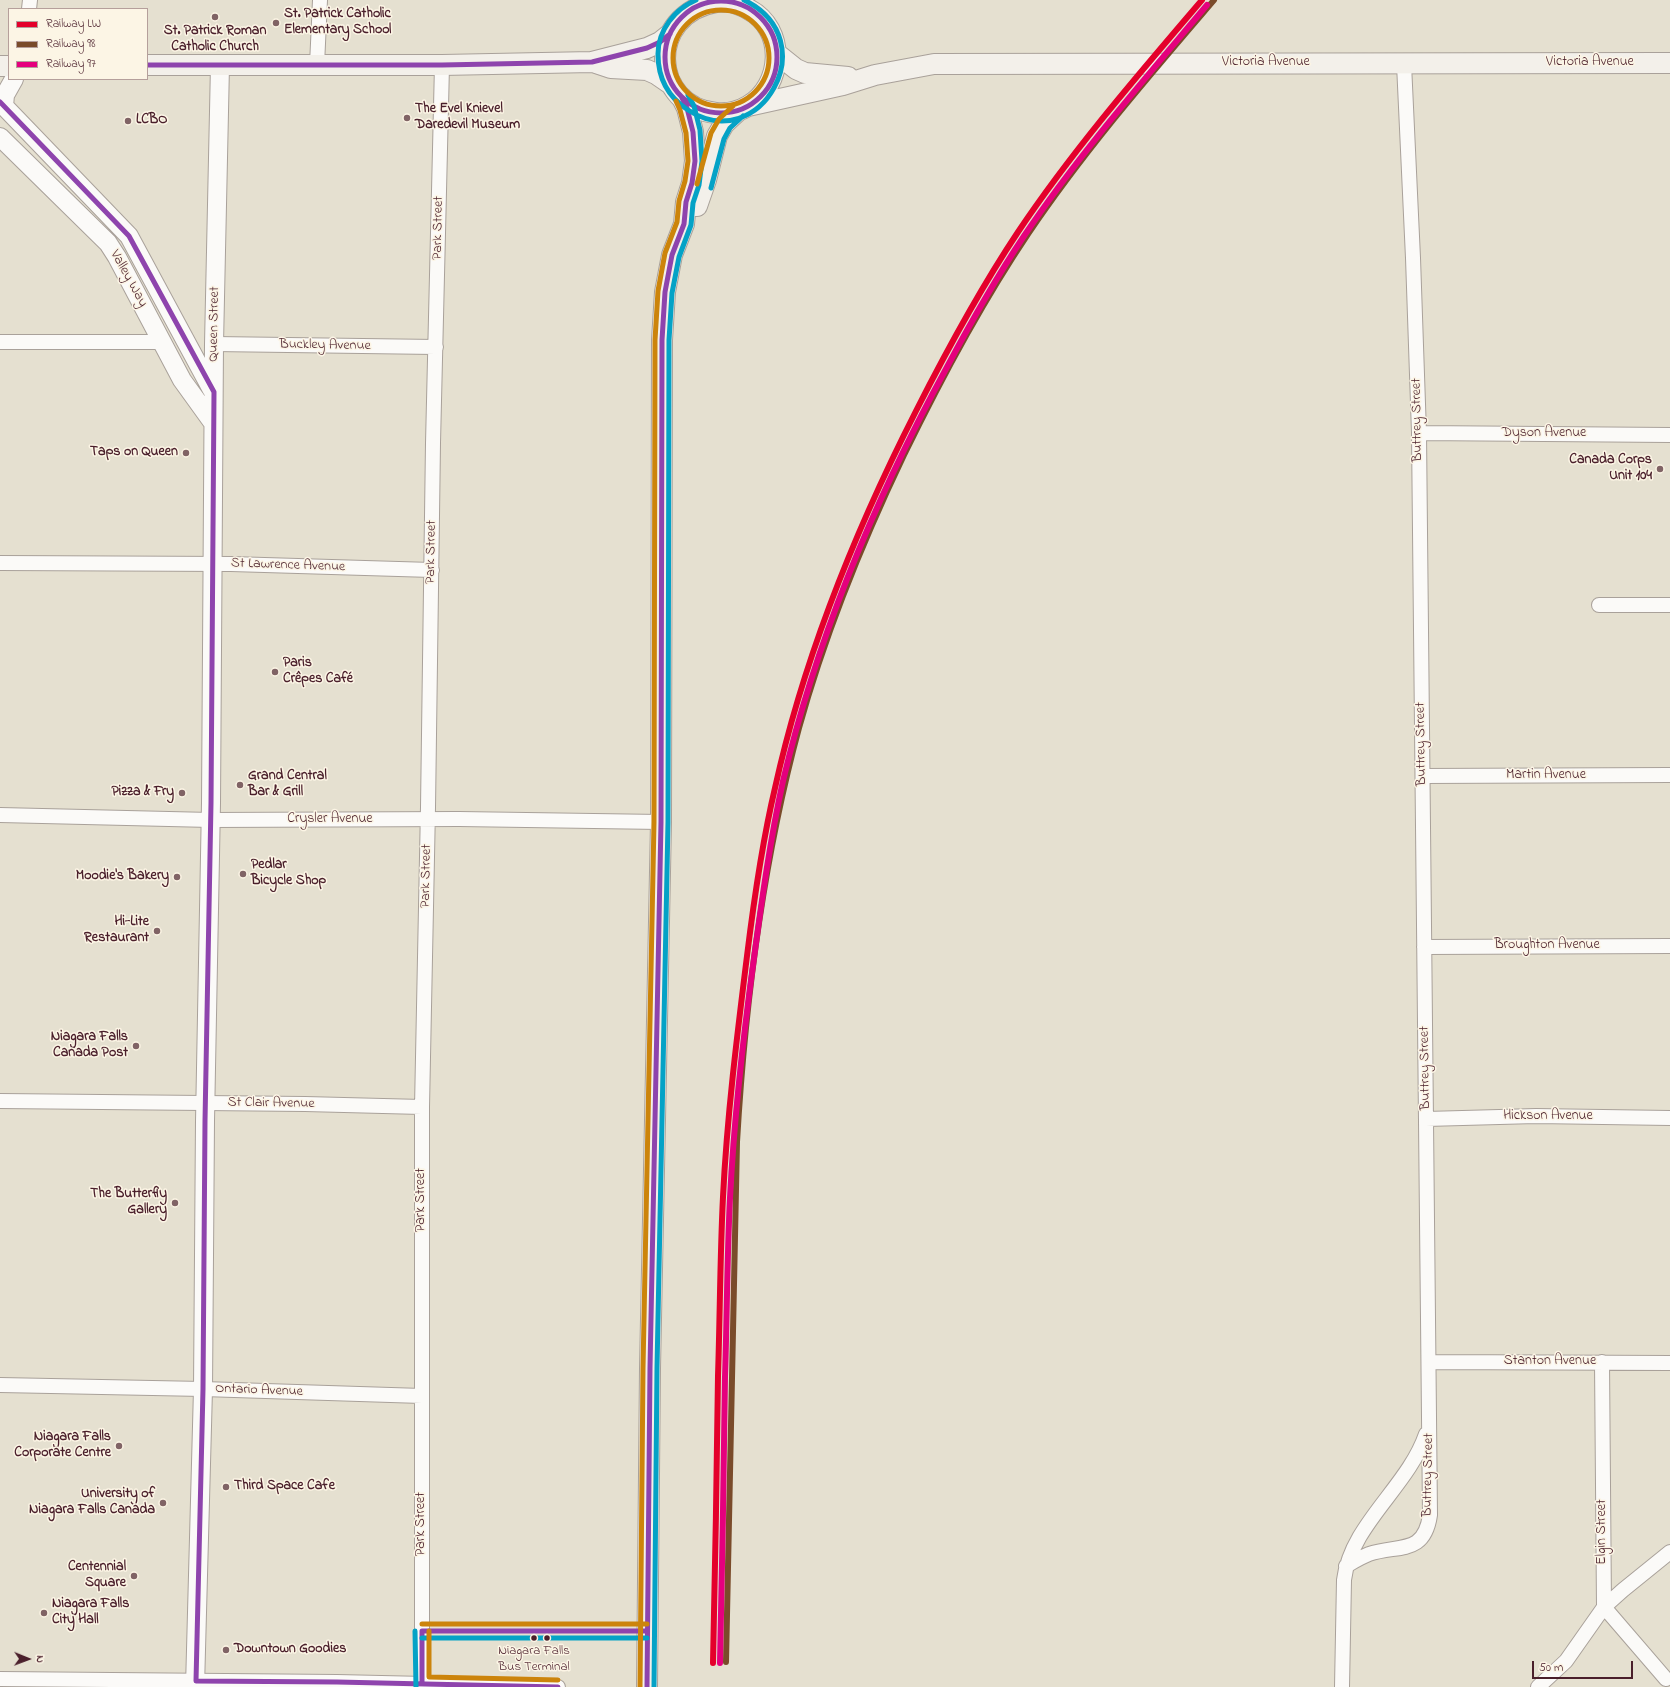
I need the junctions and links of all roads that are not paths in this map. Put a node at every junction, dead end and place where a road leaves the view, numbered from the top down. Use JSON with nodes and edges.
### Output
{"nodes":[{"id":1,"x":320,"y":0,"type":"edge"},
{"id":2,"x":676,"y":0,"type":"edge"},
{"id":3,"x":715,"y":1,"type":"edge"},
{"id":4,"x":673,"y":29,"type":"junction"},
{"id":5,"x":776,"y":53,"type":"junction"},
{"id":6,"x":592,"y":62,"type":"junction"},
{"id":7,"x":1670,"y":63,"type":"edge"},
{"id":8,"x":1404,"y":64,"type":"junction"},
{"id":9,"x":148,"y":65,"type":"edge"},
{"id":10,"x":220,"y":65,"type":"junction"},
{"id":11,"x":317,"y":65,"type":"junction"},
{"id":12,"x":442,"y":65,"type":"junction"},
{"id":13,"x":864,"y":78,"type":"junction"},
{"id":14,"x":13,"y":80,"type":"edge"},
{"id":15,"x":677,"y":91,"type":"junction"},
{"id":16,"x":2,"y":104,"type":"edge"},
{"id":17,"x":743,"y":109,"type":"junction"},
{"id":18,"x":0,"y":137,"type":"edge"},
{"id":19,"x":684,"y":224,"type":"junction"},
{"id":20,"x":0,"y":342,"type":"edge"},
{"id":21,"x":162,"y":342,"type":"junction"},
{"id":22,"x":214,"y":344,"type":"junction"},
{"id":23,"x":436,"y":347,"type":"junction"},
{"id":24,"x":214,"y":392,"type":"junction"},
{"id":25,"x":213,"y":423,"type":"junction"},
{"id":26,"x":1419,"y":433,"type":"junction"},
{"id":27,"x":1670,"y":435,"type":"edge"},
{"id":28,"x":0,"y":563,"type":"edge"},
{"id":29,"x":213,"y":565,"type":"junction"},
{"id":30,"x":432,"y":570,"type":"junction"},
{"id":31,"x":1599,"y":605,"type":"dead end"},
{"id":32,"x":1670,"y":605,"type":"edge"},
{"id":33,"x":1670,"y":775,"type":"edge"},
{"id":34,"x":1423,"y":776,"type":"junction"},
{"id":35,"x":0,"y":814,"type":"edge"},
{"id":36,"x":211,"y":820,"type":"junction"},
{"id":37,"x":428,"y":820,"type":"junction"},
{"id":38,"x":661,"y":822,"type":"junction"},
{"id":39,"x":1670,"y":946,"type":"edge"},
{"id":40,"x":1424,"y":947,"type":"junction"},
{"id":41,"x":0,"y":1101,"type":"edge"},
{"id":42,"x":205,"y":1103,"type":"junction"},
{"id":43,"x":422,"y":1107,"type":"junction"},
{"id":44,"x":1426,"y":1118,"type":"junction"},
{"id":45,"x":1670,"y":1118,"type":"edge"},
{"id":46,"x":1429,"y":1362,"type":"junction"},
{"id":47,"x":1602,"y":1362,"type":"junction"},
{"id":48,"x":1670,"y":1363,"type":"edge"},
{"id":49,"x":0,"y":1385,"type":"edge"},
{"id":50,"x":203,"y":1389,"type":"junction"},
{"id":51,"x":422,"y":1396,"type":"junction"},
{"id":52,"x":1430,"y":1424,"type":"junction"},
{"id":53,"x":1670,"y":1552,"type":"edge"},
{"id":54,"x":1346,"y":1566,"type":"junction"},
{"id":55,"x":1604,"y":1607,"type":"junction"},
{"id":56,"x":0,"y":1679,"type":"edge"},
{"id":57,"x":1666,"y":1680,"type":"dead end"},
{"id":58,"x":196,"y":1684,"type":"edge"},
{"id":59,"x":422,"y":1686,"type":"edge"},
{"id":60,"x":558,"y":1687,"type":"edge"},
{"id":61,"x":647,"y":1687,"type":"edge"},
{"id":62,"x":1342,"y":1687,"type":"edge"},
{"id":63,"x":1538,"y":1687,"type":"edge"}],
"edges":[{"from":1,"to":11,"type":"street"},
{"from":2,"to":4,"type":"main road"},
{"from":3,"to":4,"type":"main road"},
{"from":3,"to":5,"type":"main road"},
{"from":4,"to":6,"type":"main road"},
{"from":4,"to":15,"type":"main road"},
{"from":5,"to":13,"type":"main road","name":"Victoria Avenue"},
{"from":5,"to":17,"type":"main road"},
{"from":6,"to":12,"type":"main road"},
{"from":6,"to":15,"type":"main road"},
{"from":7,"to":8,"type":"main road","name":"Victoria Avenue"},
{"from":8,"to":13,"type":"main road","name":"Victoria Avenue"},
{"from":8,"to":26,"type":"street","name":"Buttrey Street"},
{"from":9,"to":10,"type":"main road"},
{"from":10,"to":11,"type":"main road"},
{"from":10,"to":22,"type":"street","name":"Queen Street"},
{"from":11,"to":12,"type":"main road"},
{"from":12,"to":23,"type":"street","name":"Park Street"},
{"from":13,"to":17,"type":"main road","name":"Victoria Avenue"},
{"from":14,"to":16,"type":"street"},
{"from":15,"to":17,"type":"main road"},
{"from":15,"to":19,"type":"main road"},
{"from":16,"to":24,"type":"street","name":"Valley Way"},
{"from":17,"to":19,"type":"main road"},
{"from":18,"to":21,"type":"street","name":"Valley Way"},
{"from":19,"to":38,"type":"main road"},
{"from":20,"to":21,"type":"street"},
{"from":21,"to":25,"type":"street","name":"Valley Way"},
{"from":22,"to":23,"type":"street","name":"Buckley Avenue"},
{"from":22,"to":24,"type":"street","name":"Queen Street"},
{"from":23,"to":30,"type":"street","name":"Park Street"},
{"from":24,"to":25,"type":"street","name":"Queen Street"},
{"from":25,"to":29,"type":"street","name":"Queen Street"},
{"from":26,"to":27,"type":"street","name":"Dyson Avenue"},
{"from":26,"to":34,"type":"street","name":"Buttrey Street"},
{"from":28,"to":29,"type":"street","name":"St Lawrence Avenue"},
{"from":29,"to":30,"type":"street","name":"St Lawrence Avenue"},
{"from":29,"to":36,"type":"street","name":"Queen Street"},
{"from":30,"to":37,"type":"street","name":"Park Street"},
{"from":31,"to":32,"type":"street"},
{"from":33,"to":34,"type":"street","name":"Martin Avenue"},
{"from":34,"to":40,"type":"street","name":"Buttrey Street"},
{"from":35,"to":36,"type":"street","name":"Crysler Avenue"},
{"from":36,"to":37,"type":"street","name":"Crysler Avenue"},
{"from":36,"to":42,"type":"street","name":"Queen Street"},
{"from":37,"to":38,"type":"street","name":"Crysler Avenue"},
{"from":37,"to":43,"type":"street","name":"Park Street"},
{"from":38,"to":61,"type":"main road"},
{"from":39,"to":40,"type":"street","name":"Broughton Avenue"},
{"from":40,"to":44,"type":"street","name":"Buttrey Street"},
{"from":41,"to":42,"type":"street","name":"St Clair Avenue"},
{"from":42,"to":43,"type":"street","name":"St Clair Avenue"},
{"from":42,"to":50,"type":"street","name":"Queen Street"},
{"from":43,"to":51,"type":"street","name":"Park Street"},
{"from":44,"to":45,"type":"street","name":"Hickson Avenue"},
{"from":44,"to":46,"type":"street","name":"Buttrey Street"},
{"from":46,"to":47,"type":"street","name":"Stanton Avenue"},
{"from":46,"to":52,"type":"street","name":"Buttrey Street"},
{"from":47,"to":48,"type":"street","name":"Stanton Avenue"},
{"from":47,"to":55,"type":"street","name":"Elgin Street"},
{"from":49,"to":50,"type":"street","name":"Ontario Avenue"},
{"from":50,"to":51,"type":"street","name":"Ontario Avenue"},
{"from":50,"to":58,"type":"street","name":"Queen Street"},
{"from":51,"to":59,"type":"street","name":"Park Street"},
{"from":52,"to":54,"type":"street","name":"Buttrey Street"},
{"from":52,"to":54,"type":"street","name":"Buttrey Street"},
{"from":53,"to":55,"type":"street"},
{"from":54,"to":62,"type":"street","name":"Buttrey Street"},
{"from":55,"to":57,"type":"street"},
{"from":55,"to":63,"type":"street"},
{"from":56,"to":58,"type":"street"},
{"from":58,"to":59,"type":"street"},
{"from":59,"to":60,"type":"street"}]}
